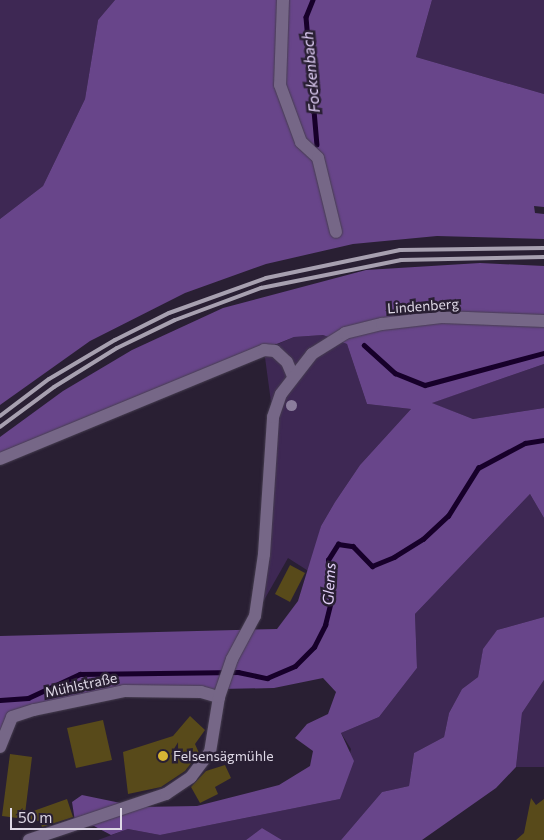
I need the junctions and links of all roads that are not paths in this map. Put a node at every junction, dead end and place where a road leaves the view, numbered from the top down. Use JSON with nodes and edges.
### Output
{"nodes":[{"id":1,"x":282,"y":0,"type":"edge"},
{"id":2,"x":336,"y":232,"type":"dead end"},
{"id":3,"x":544,"y":321,"type":"edge"},
{"id":4,"x":293,"y":376,"type":"junction"},
{"id":5,"x":0,"y":459,"type":"edge"},
{"id":6,"x":219,"y":697,"type":"junction"},
{"id":7,"x":0,"y":747,"type":"edge"},
{"id":8,"x":29,"y":840,"type":"edge"}],
"edges":[{"from":1,"to":2,"type":"lane"},
{"from":3,"to":4,"type":"lane","name":"Lindenberg"},
{"from":4,"to":5,"type":"lane"},
{"from":4,"to":6,"type":"lane"},
{"from":6,"to":7,"type":"lane","name":"Mühlstraße"},
{"from":6,"to":8,"type":"lane"}]}
